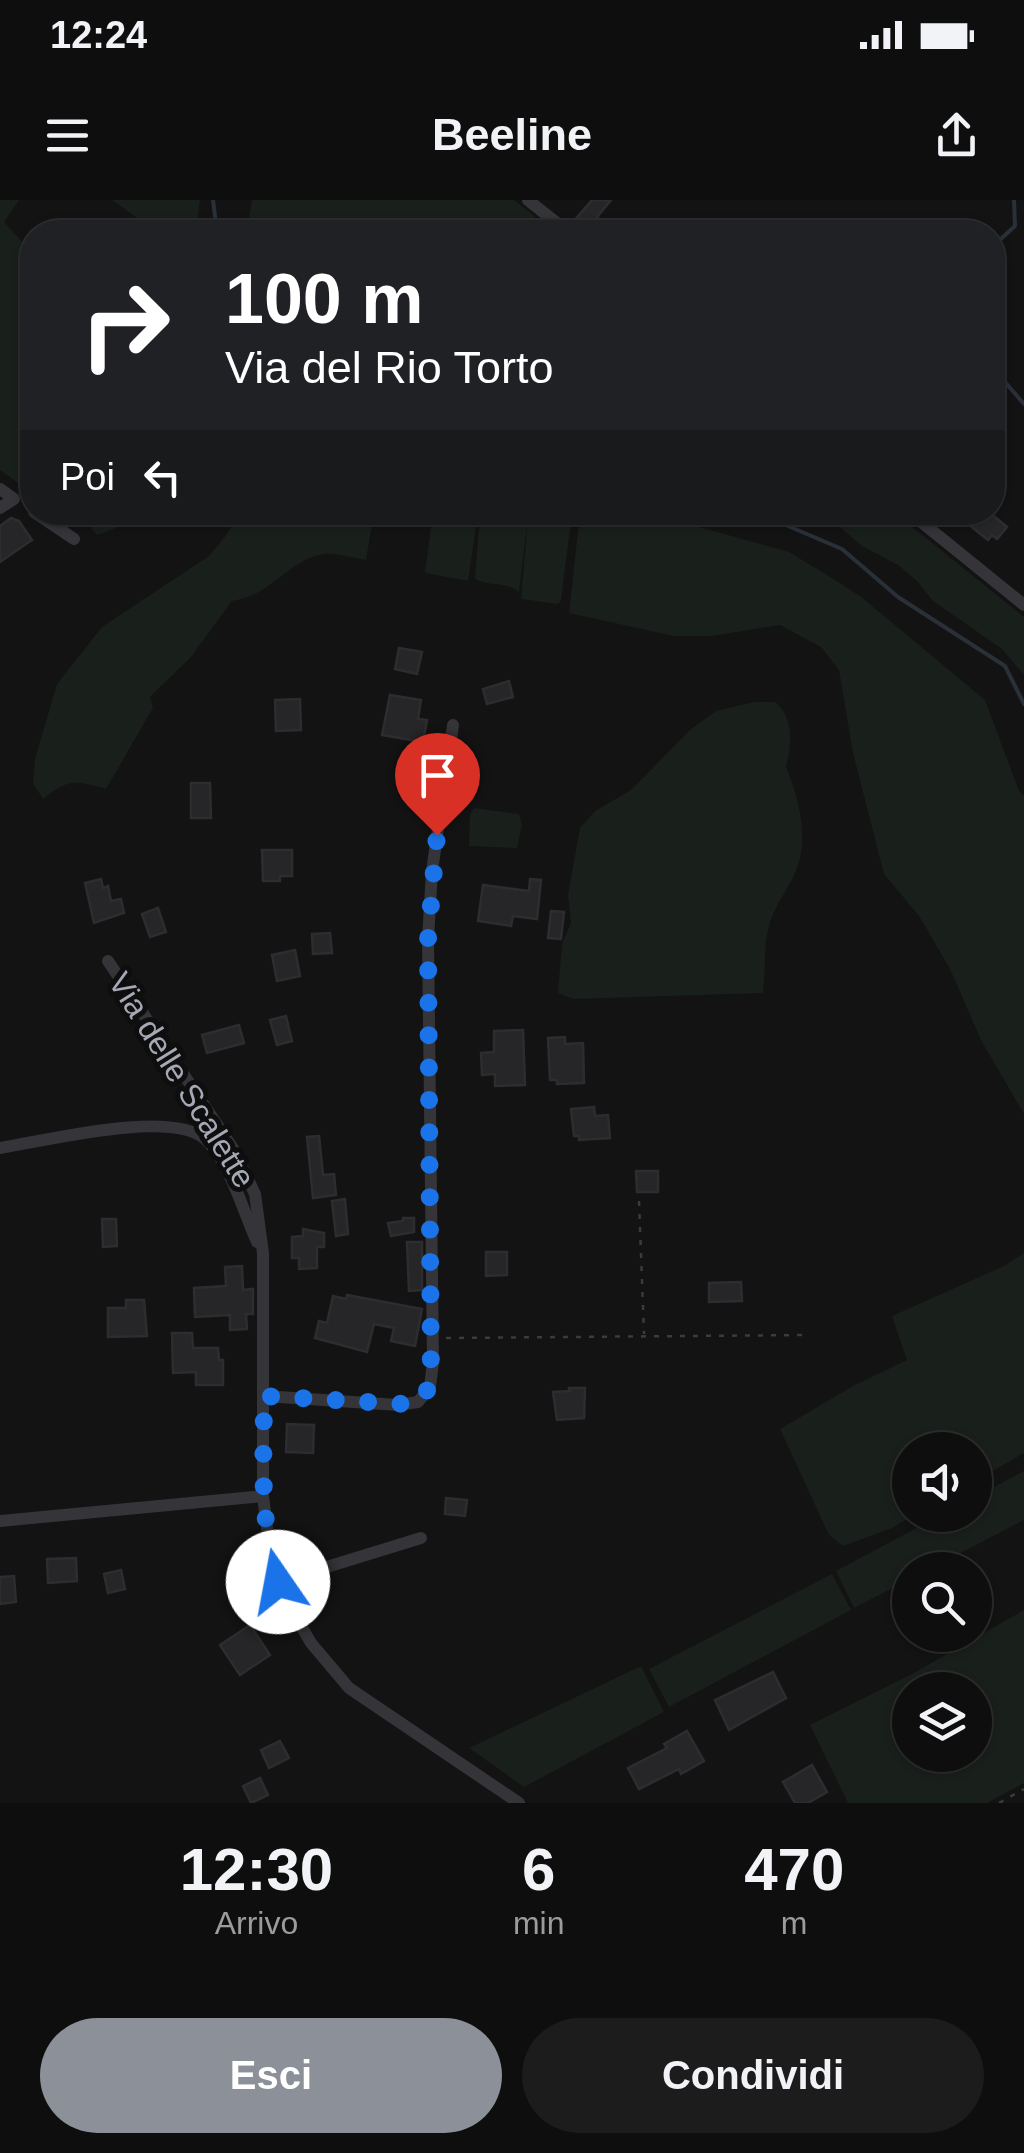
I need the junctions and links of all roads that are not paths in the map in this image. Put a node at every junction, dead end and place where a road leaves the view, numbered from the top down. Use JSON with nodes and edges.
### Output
{"nodes":[{"id":1,"x":528,"y":200,"type":"edge"},
{"id":2,"x":553,"y":220,"type":"edge"},
{"id":3,"x":0,"y":489,"type":"edge"},
{"id":4,"x":14,"y":499,"type":"junction"},
{"id":5,"x":20,"y":503,"type":"edge"},
{"id":6,"x":0,"y":508,"type":"edge"},
{"id":7,"x":53,"y":525,"type":"edge"},
{"id":8,"x":925,"y":525,"type":"edge"},
{"id":9,"x":74,"y":539,"type":"dead end"},
{"id":10,"x":1024,"y":605,"type":"edge"},
{"id":11,"x":452,"y":725,"type":"dead end"},
{"id":12,"x":108,"y":961,"type":"dead end"},
{"id":13,"x":0,"y":1148,"type":"edge"},
{"id":14,"x":262,"y":1254,"type":"junction"},
{"id":15,"x":264,"y":1396,"type":"junction"},
{"id":16,"x":263,"y":1496,"type":"junction"},
{"id":17,"x":0,"y":1522,"type":"edge"},
{"id":18,"x":420,"y":1538,"type":"dead end"},
{"id":19,"x":278,"y":1582,"type":"junction"},
{"id":20,"x":519,"y":1803,"type":"edge"}],
"edges":[{"from":1,"to":2,"type":"street"},
{"from":3,"to":4,"type":"street"},
{"from":4,"to":5,"type":"street"},
{"from":4,"to":6,"type":"street"},
{"from":7,"to":9,"type":"street"},
{"from":8,"to":10,"type":"street"},
{"from":11,"to":15,"type":"street"},
{"from":12,"to":14,"type":"street","name":"Via delle Scalette"},
{"from":13,"to":14,"type":"street"},
{"from":14,"to":15,"type":"street","name":"Via delle Scalette"},
{"from":15,"to":16,"type":"street","name":"Via delle Scalette"},
{"from":16,"to":17,"type":"street"},
{"from":16,"to":19,"type":"street","name":"Via delle Scalette"},
{"from":18,"to":19,"type":"street"},
{"from":19,"to":20,"type":"street","name":"Via delle Scalette"}]}
